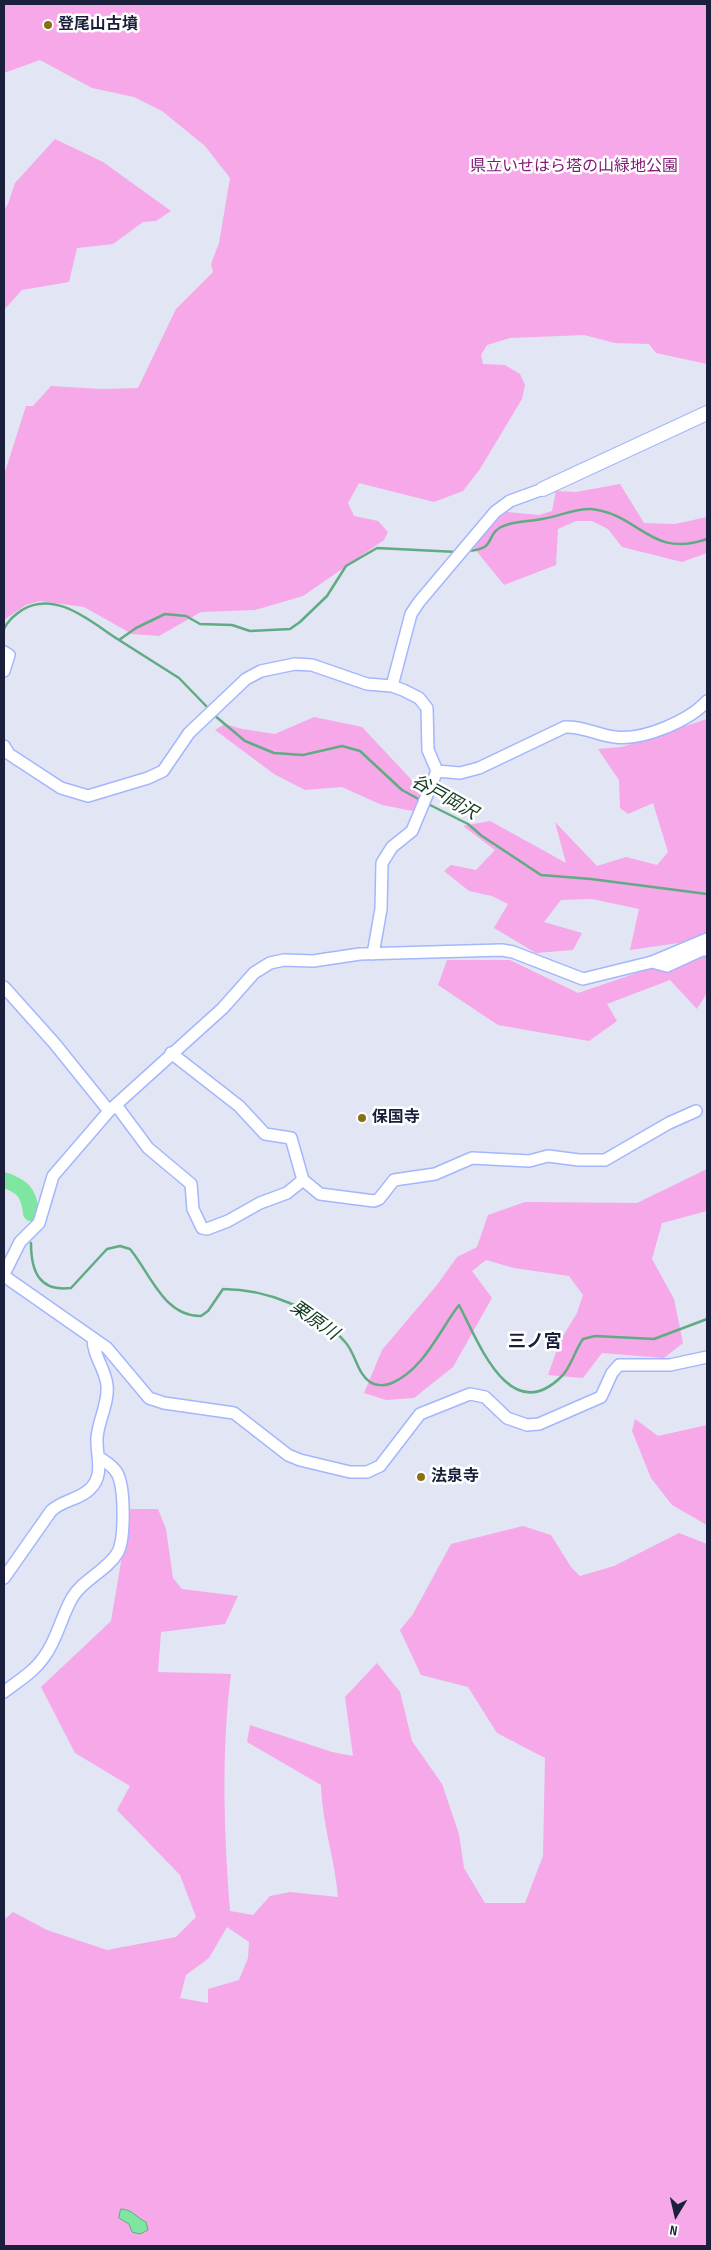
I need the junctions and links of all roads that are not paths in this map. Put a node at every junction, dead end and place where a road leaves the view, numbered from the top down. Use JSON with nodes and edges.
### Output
{"nodes":[{"id":1,"x":707,"y":413,"type":"edge"},
{"id":2,"x":543,"y":489,"type":"joint"},
{"id":3,"x":5,"y":653,"type":"edge"},
{"id":4,"x":4,"y":671,"type":"edge"},
{"id":5,"x":392,"y":686,"type":"junction"},
{"id":6,"x":707,"y":701,"type":"edge"},
{"id":7,"x":6,"y":754,"type":"edge"},
{"id":8,"x":437,"y":771,"type":"junction"},
{"id":9,"x":707,"y":939,"type":"edge"},
{"id":10,"x":707,"y":950,"type":"edge"},
{"id":11,"x":373,"y":954,"type":"junction"},
{"id":12,"x":652,"y":962,"type":"junction"},
{"id":13,"x":4,"y":987,"type":"edge"},
{"id":14,"x":171,"y":1054,"type":"junction"},
{"id":15,"x":112,"y":1108,"type":"junction"},
{"id":16,"x":696,"y":1111,"type":"dead end"},
{"id":17,"x":303,"y":1180,"type":"junction"},
{"id":18,"x":4,"y":1275,"type":"edge"},
{"id":19,"x":93,"y":1338,"type":"junction"},
{"id":20,"x":707,"y":1357,"type":"edge"},
{"id":21,"x":100,"y":1458,"type":"junction"},
{"id":22,"x":4,"y":1578,"type":"edge"},
{"id":23,"x":4,"y":1692,"type":"edge"}],
"edges":[{"from":1,"to":2,"type":"street"},
{"from":2,"to":5,"type":"street"},
{"from":3,"to":4,"type":"street"},
{"from":5,"to":7,"type":"street"},
{"from":5,"to":8,"type":"street"},
{"from":6,"to":8,"type":"street"},
{"from":8,"to":11,"type":"street"},
{"from":9,"to":12,"type":"street"},
{"from":10,"to":12,"type":"street"},
{"from":11,"to":12,"type":"street"},
{"from":11,"to":14,"type":"street"},
{"from":13,"to":15,"type":"street"},
{"from":14,"to":15,"type":"street"},
{"from":14,"to":17,"type":"street"},
{"from":15,"to":17,"type":"street"},
{"from":15,"to":18,"type":"street"},
{"from":16,"to":17,"type":"street"},
{"from":18,"to":19,"type":"street"},
{"from":19,"to":20,"type":"street"},
{"from":19,"to":21,"type":"street"},
{"from":21,"to":22,"type":"street"},
{"from":21,"to":23,"type":"street"}]}
